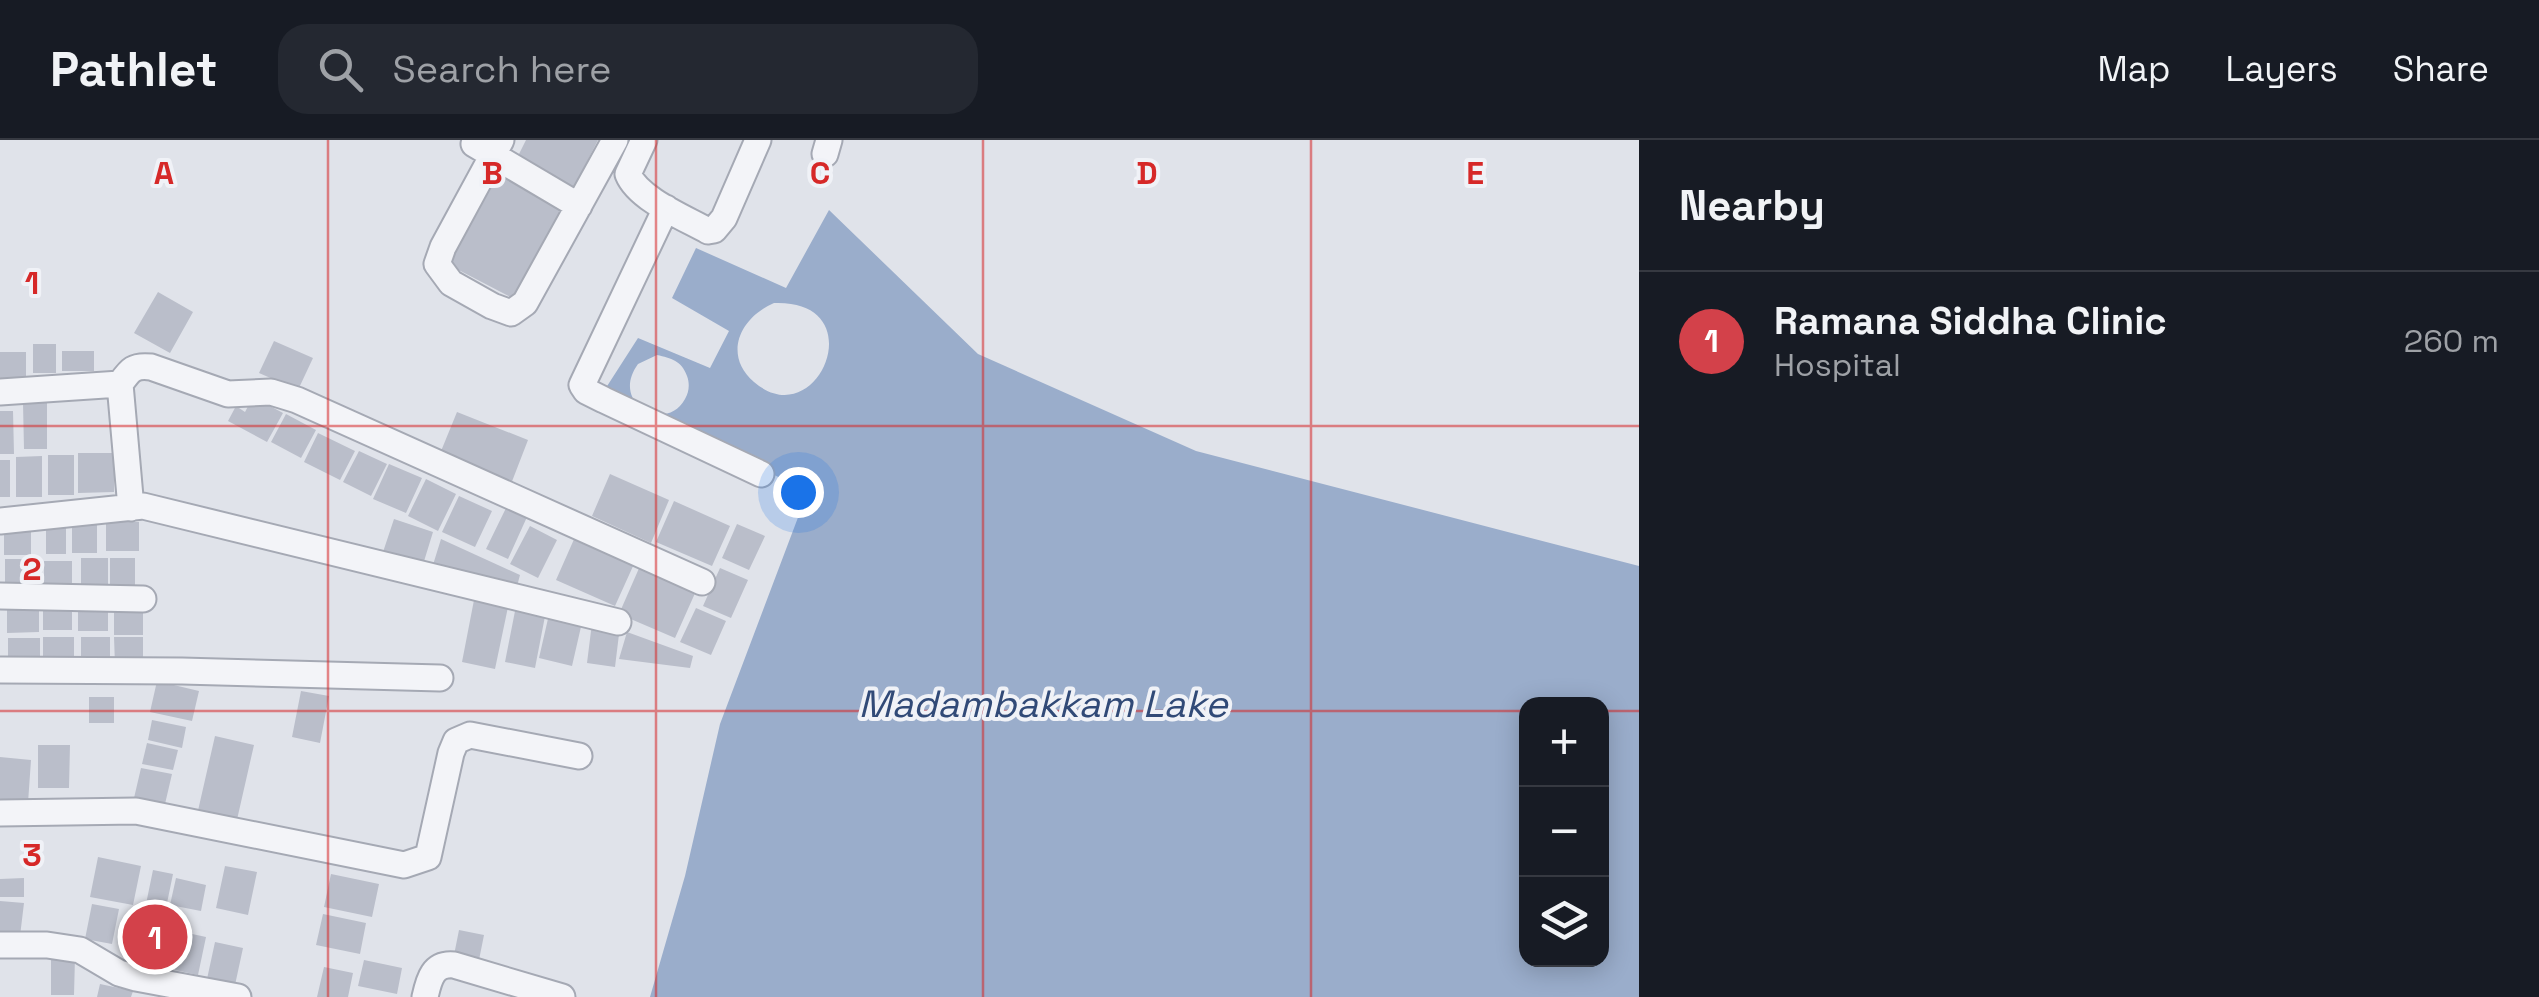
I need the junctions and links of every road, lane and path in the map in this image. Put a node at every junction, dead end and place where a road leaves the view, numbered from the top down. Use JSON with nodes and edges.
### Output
{"nodes":[{"id":1,"x":615,"y":140,"type":"edge"},
{"id":2,"x":644,"y":140,"type":"edge"},
{"id":3,"x":758,"y":140,"type":"edge"},
{"id":4,"x":483,"y":147,"type":"edge"},
{"id":5,"x":579,"y":206,"type":"junction"},
{"id":6,"x":666,"y":208,"type":"junction"},
{"id":7,"x":120,"y":384,"type":"junction"},
{"id":8,"x":0,"y":392,"type":"edge"},
{"id":9,"x":761,"y":474,"type":"dead end"},
{"id":10,"x":131,"y":508,"type":"junction"},
{"id":11,"x":0,"y":520,"type":"edge"},
{"id":12,"x":702,"y":582,"type":"dead end"},
{"id":13,"x":0,"y":596,"type":"edge"},
{"id":14,"x":143,"y":598,"type":"dead end"},
{"id":15,"x":618,"y":622,"type":"dead end"},
{"id":16,"x":0,"y":670,"type":"edge"},
{"id":17,"x":440,"y":678,"type":"dead end"},
{"id":18,"x":579,"y":756,"type":"dead end"},
{"id":19,"x":0,"y":813,"type":"edge"},
{"id":20,"x":0,"y":945,"type":"edge"},
{"id":21,"x":238,"y":997,"type":"edge"},
{"id":22,"x":425,"y":997,"type":"edge"},
{"id":23,"x":562,"y":997,"type":"edge"}],
"edges":[{"from":1,"to":5,"type":"street"},
{"from":2,"to":6,"type":"street"},
{"from":3,"to":6,"type":"street"},
{"from":4,"to":5,"type":"street"},
{"from":4,"to":5,"type":"street"},
{"from":6,"to":9,"type":"street"},
{"from":7,"to":8,"type":"street"},
{"from":7,"to":10,"type":"street"},
{"from":7,"to":12,"type":"street"},
{"from":10,"to":11,"type":"street"},
{"from":10,"to":15,"type":"street"},
{"from":13,"to":14,"type":"street"},
{"from":16,"to":17,"type":"street"},
{"from":18,"to":19,"type":"street"},
{"from":20,"to":21,"type":"street"},
{"from":22,"to":23,"type":"street"}]}
